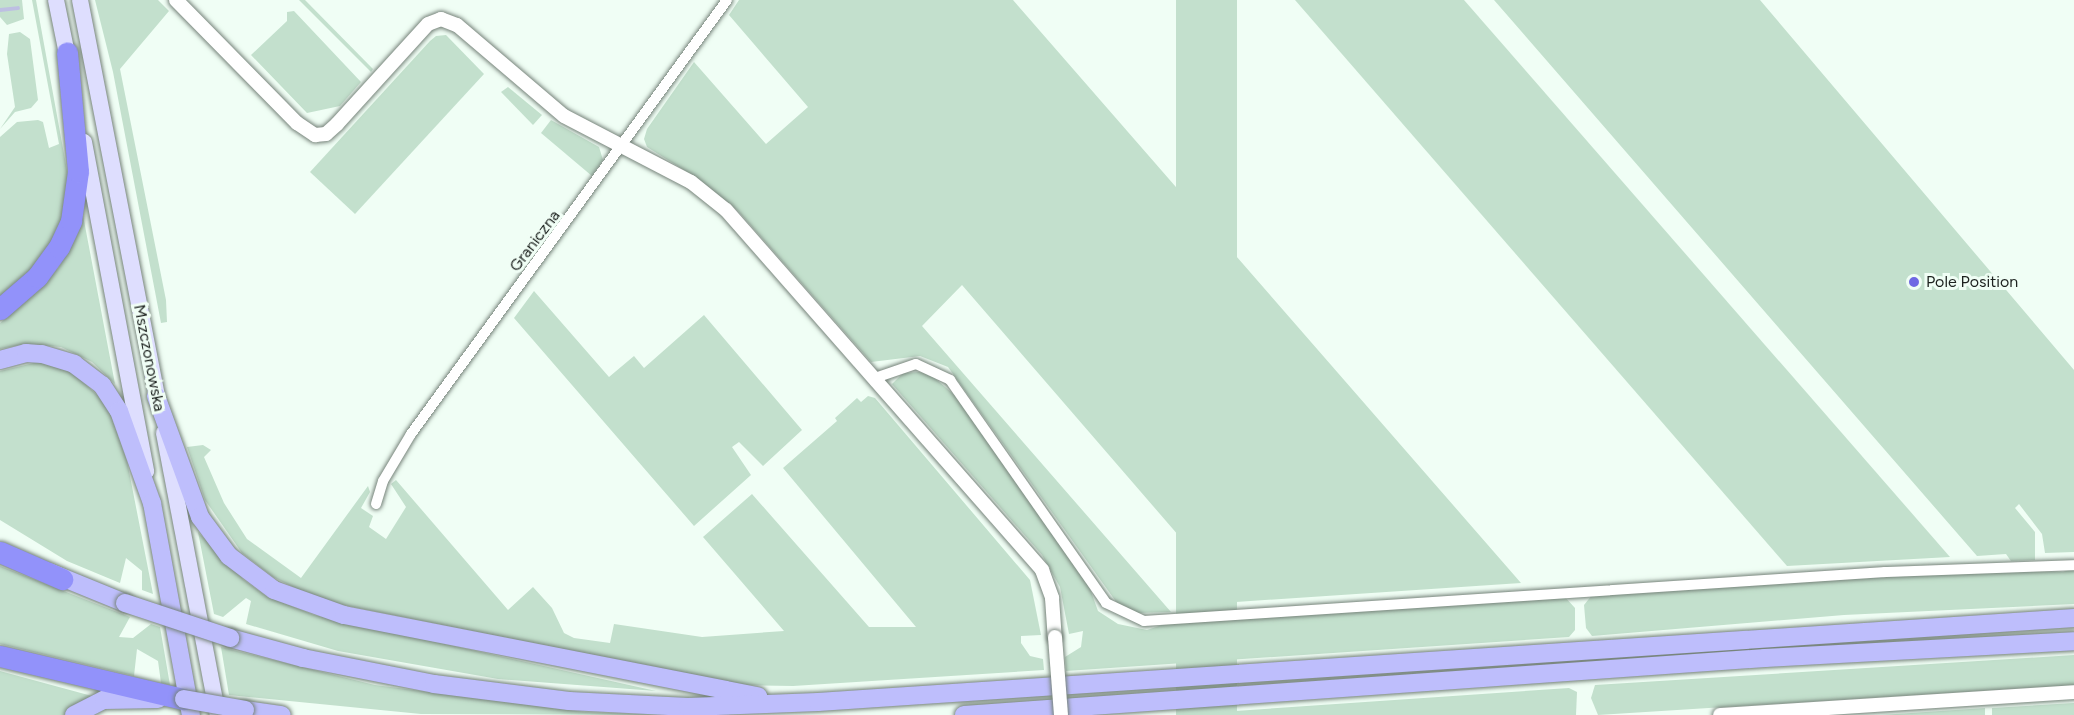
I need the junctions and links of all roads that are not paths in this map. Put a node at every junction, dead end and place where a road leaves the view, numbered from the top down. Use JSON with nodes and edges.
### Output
{"nodes":[{"id":1,"x":56,"y":0,"type":"edge"},
{"id":2,"x":80,"y":0,"type":"edge"},
{"id":3,"x":176,"y":0,"type":"edge"},
{"id":4,"x":727,"y":0,"type":"edge"},
{"id":5,"x":67,"y":53,"type":"junction"},
{"id":6,"x":624,"y":146,"type":"junction"},
{"id":7,"x":0,"y":309,"type":"edge"},
{"id":8,"x":0,"y":360,"type":"edge"},
{"id":9,"x":875,"y":378,"type":"junction"},
{"id":10,"x":156,"y":396,"type":"junction"},
{"id":11,"x":152,"y":503,"type":"junction"},
{"id":12,"x":376,"y":504,"type":"dead end"},
{"id":13,"x":0,"y":542,"type":"edge"},
{"id":14,"x":0,"y":552,"type":"edge"},
{"id":15,"x":2074,"y":564,"type":"edge"},
{"id":16,"x":62,"y":579,"type":"junction"},
{"id":17,"x":2074,"y":618,"type":"edge"},
{"id":18,"x":2074,"y":641,"type":"edge"},
{"id":19,"x":0,"y":656,"type":"edge"},
{"id":20,"x":2074,"y":692,"type":"edge"},
{"id":21,"x":140,"y":694,"type":"junction"},
{"id":22,"x":818,"y":702,"type":"junction"},
{"id":23,"x":190,"y":708,"type":"edge"},
{"id":24,"x":74,"y":715,"type":"edge"},
{"id":25,"x":218,"y":715,"type":"edge"},
{"id":26,"x":282,"y":715,"type":"edge"},
{"id":27,"x":964,"y":715,"type":"edge"},
{"id":28,"x":1061,"y":715,"type":"edge"},
{"id":29,"x":1720,"y":715,"type":"edge"}],
"edges":[{"from":1,"to":5,"type":"main road","name":"Mszczonowska"},
{"from":2,"to":10,"type":"main road","name":"Mszczonowska"},
{"from":3,"to":6,"type":"street"},
{"from":4,"to":6,"type":"street","name":"Graniczna"},
{"from":5,"to":7,"type":"highway"},
{"from":5,"to":11,"type":"main road","name":"Mszczonowska"},
{"from":6,"to":9,"type":"street"},
{"from":6,"to":12,"type":"street","name":"Graniczna"},
{"from":8,"to":11,"type":"main road"},
{"from":9,"to":15,"type":"street"},
{"from":9,"to":28,"type":"street","bridge":true},
{"from":10,"to":22,"type":"main road"},
{"from":10,"to":25,"type":"main road","name":"Mszczonowska"},
{"from":11,"to":23,"type":"main road"},
{"from":13,"to":16,"type":"main road"},
{"from":14,"to":16,"type":"highway"},
{"from":16,"to":22,"type":"main road","bridge":true},
{"from":17,"to":22,"type":"main road"},
{"from":18,"to":27,"type":"main road"},
{"from":19,"to":21,"type":"highway"},
{"from":20,"to":29,"type":"street"},
{"from":21,"to":23,"type":"highway"},
{"from":21,"to":24,"type":"main road"},
{"from":23,"to":26,"type":"main road","bridge":true}]}
